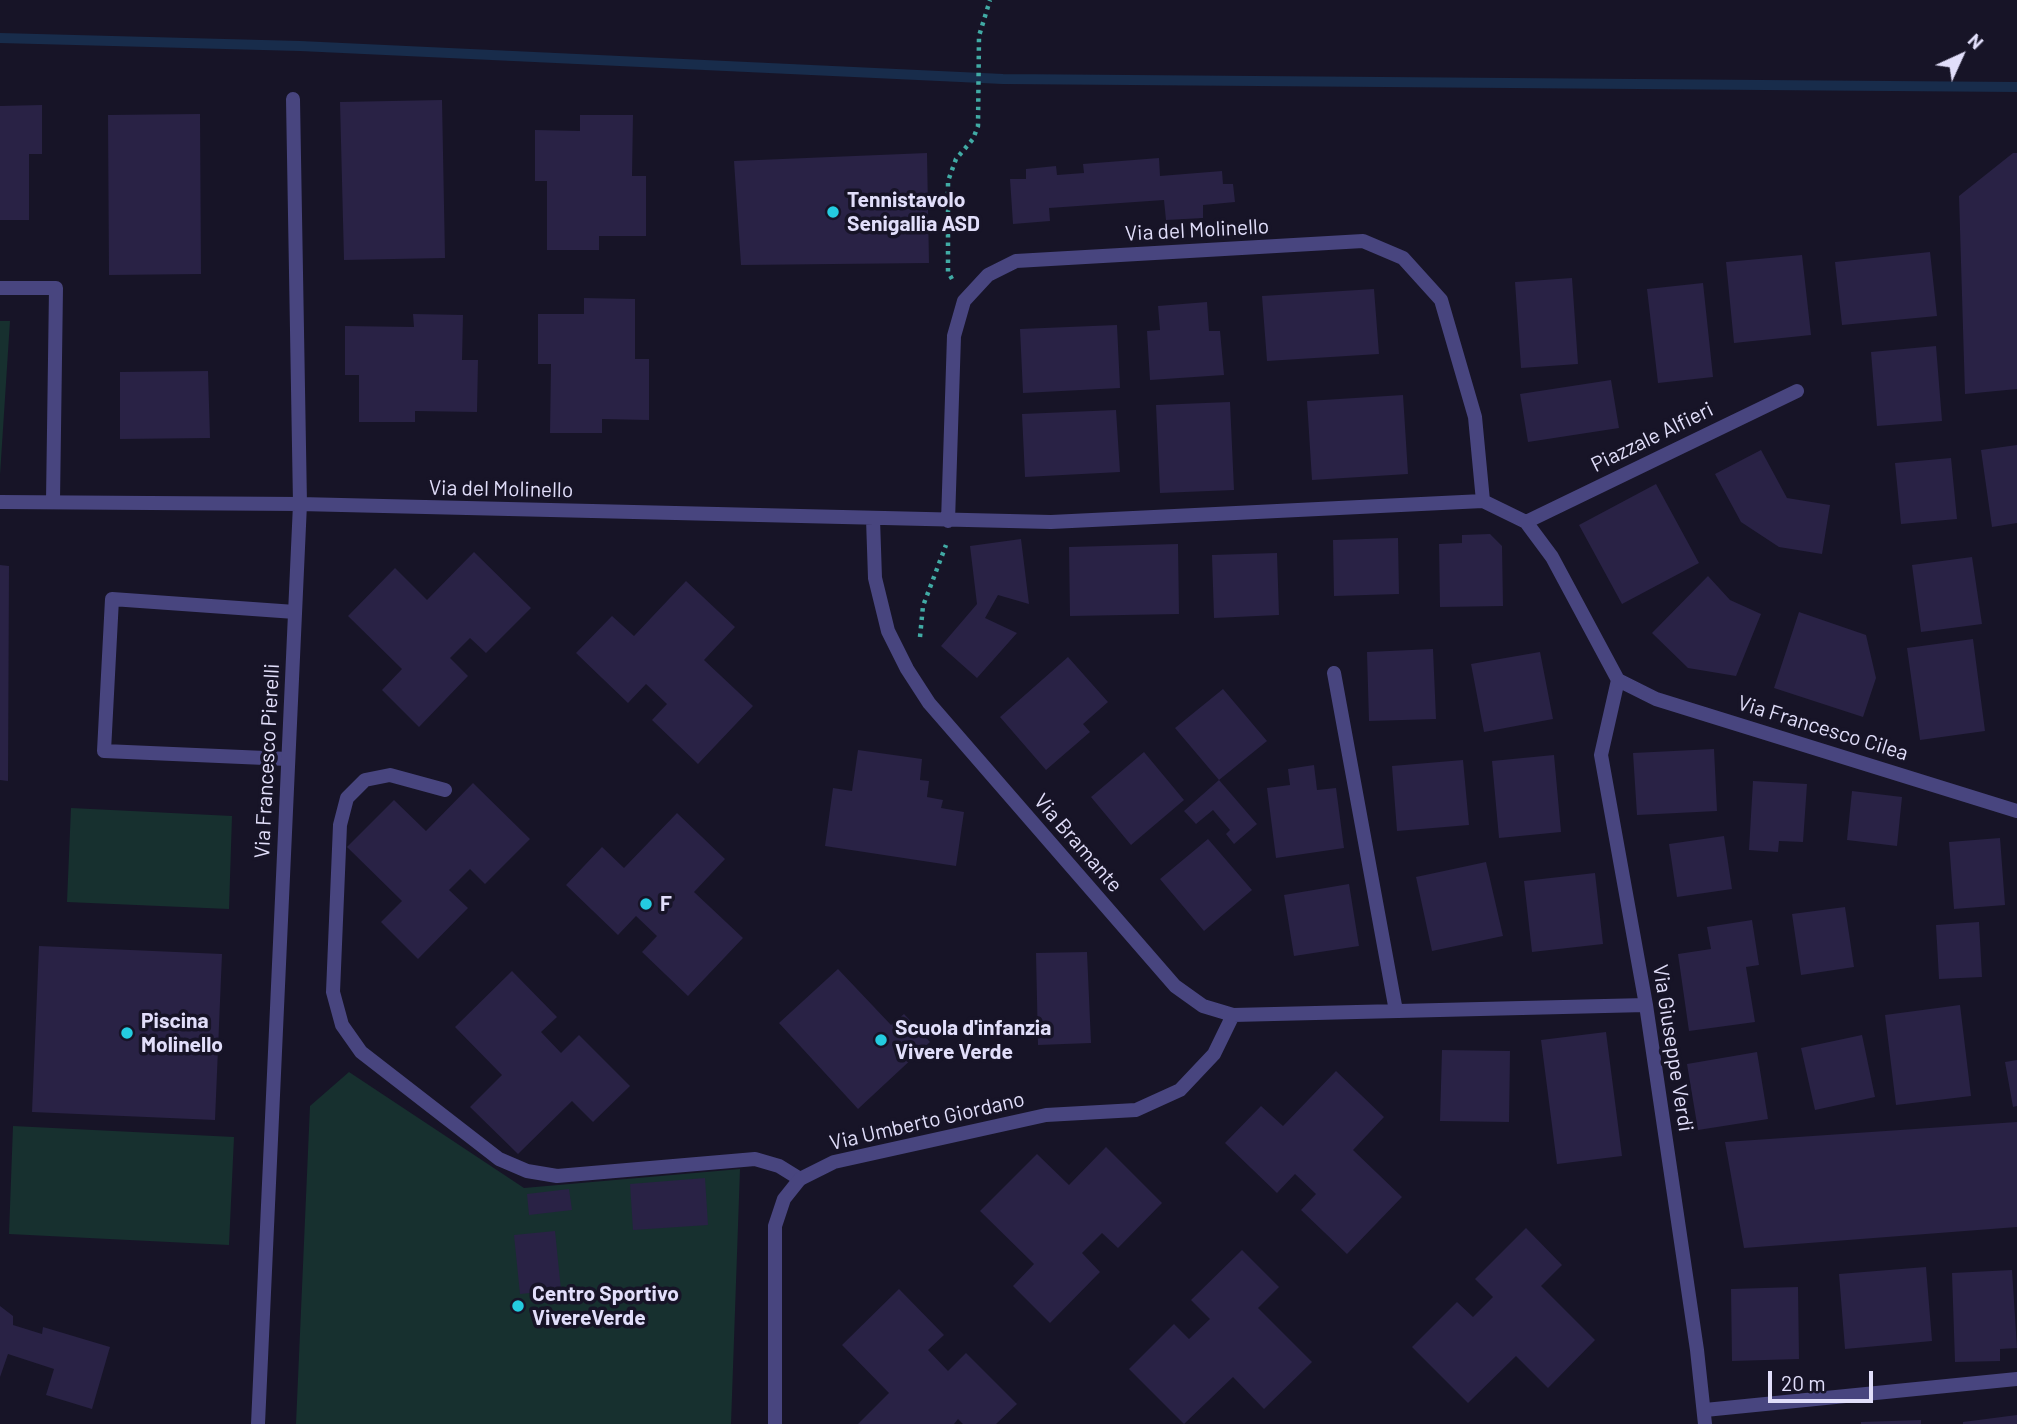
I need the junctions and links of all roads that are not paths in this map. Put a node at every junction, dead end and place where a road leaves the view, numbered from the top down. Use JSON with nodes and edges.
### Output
{"nodes":[{"id":1,"x":293,"y":99,"type":"dead end"},
{"id":2,"x":0,"y":288,"type":"edge"},
{"id":3,"x":1797,"y":391,"type":"dead end"},
{"id":4,"x":53,"y":501,"type":"junction"},
{"id":5,"x":1483,"y":501,"type":"junction"},
{"id":6,"x":0,"y":502,"type":"edge"},
{"id":7,"x":300,"y":504,"type":"junction"},
{"id":8,"x":873,"y":519,"type":"junction"},
{"id":9,"x":947,"y":521,"type":"junction"},
{"id":10,"x":1526,"y":522,"type":"junction"},
{"id":11,"x":295,"y":612,"type":"junction"},
{"id":12,"x":1334,"y":673,"type":"dead end"},
{"id":13,"x":1618,"y":680,"type":"junction"},
{"id":14,"x":288,"y":759,"type":"junction"},
{"id":15,"x":445,"y":790,"type":"dead end"},
{"id":16,"x":2017,"y":810,"type":"edge"},
{"id":17,"x":1646,"y":1005,"type":"junction"},
{"id":18,"x":1396,"y":1011,"type":"junction"},
{"id":19,"x":1233,"y":1015,"type":"junction"},
{"id":20,"x":800,"y":1180,"type":"junction"},
{"id":21,"x":2017,"y":1379,"type":"edge"},
{"id":22,"x":1705,"y":1417,"type":"edge"},
{"id":23,"x":258,"y":1424,"type":"edge"},
{"id":24,"x":775,"y":1424,"type":"edge"}],
"edges":[{"from":1,"to":7,"type":"street","name":"Via Francesco Pierelli"},
{"from":2,"to":4,"type":"street"},
{"from":3,"to":10,"type":"street","name":"Piazzale Alfieri"},
{"from":4,"to":6,"type":"street","name":"Via del Molinello"},
{"from":4,"to":7,"type":"street","name":"Via del Molinello"},
{"from":5,"to":9,"type":"street","name":"Via del Molinello"},
{"from":5,"to":9,"type":"street","name":"Via del Molinello"},
{"from":5,"to":10,"type":"street","name":"Via del Molinello"},
{"from":7,"to":8,"type":"street","name":"Via del Molinello"},
{"from":7,"to":11,"type":"street","name":"Via Francesco Pierelli"},
{"from":8,"to":9,"type":"street","name":"Via del Molinello"},
{"from":8,"to":19,"type":"street","name":"Via Bramante"},
{"from":10,"to":13,"type":"street"},
{"from":11,"to":14,"type":"street","name":"Via Francesco Pierelli"},
{"from":11,"to":14,"type":"street"},
{"from":12,"to":18,"type":"street"},
{"from":13,"to":16,"type":"street","name":"Via Francesco Cilea"},
{"from":13,"to":17,"type":"street","name":"Via Giuseppe Verdi"},
{"from":14,"to":23,"type":"street","name":"Via Francesco Pierelli"},
{"from":15,"to":20,"type":"street"},
{"from":17,"to":18,"type":"street","name":"Via Bramante"},
{"from":17,"to":22,"type":"street","name":"Via Giuseppe Verdi"},
{"from":18,"to":19,"type":"street","name":"Via Bramante"},
{"from":19,"to":20,"type":"street","name":"Via Umberto Giordano"},
{"from":20,"to":24,"type":"street","name":"Via Umberto Giordano"},
{"from":21,"to":22,"type":"street"}]}
